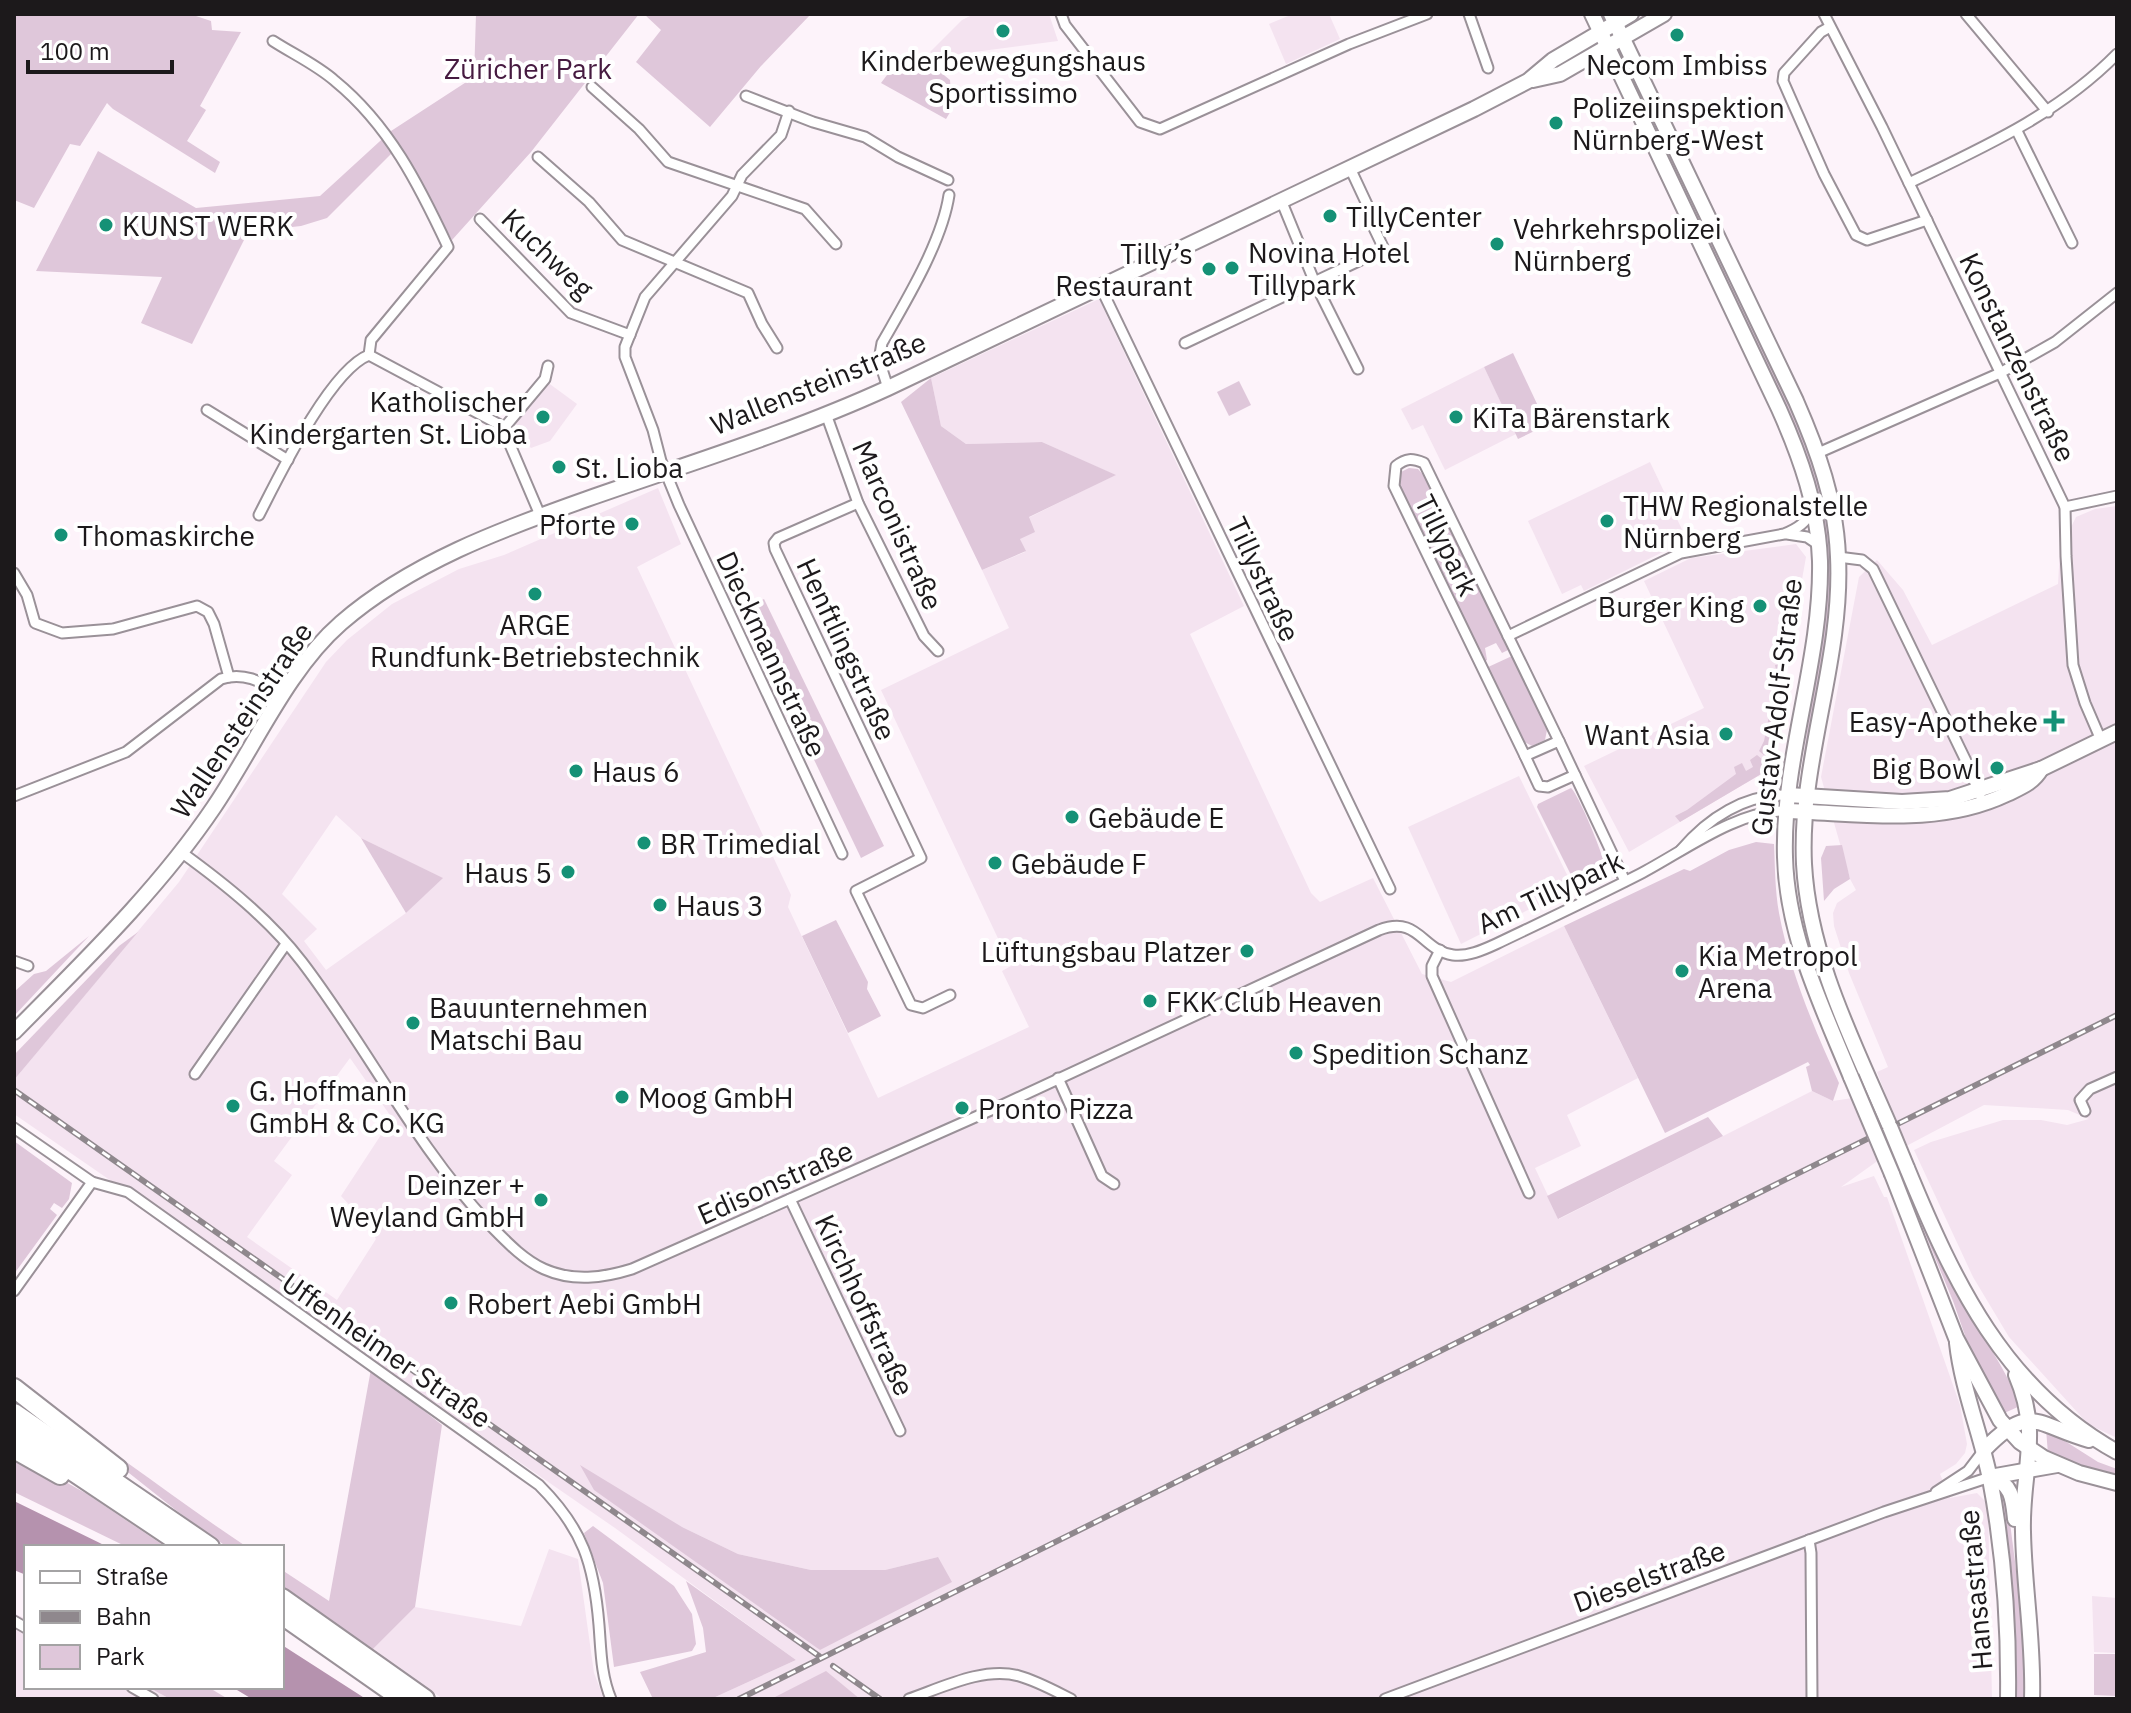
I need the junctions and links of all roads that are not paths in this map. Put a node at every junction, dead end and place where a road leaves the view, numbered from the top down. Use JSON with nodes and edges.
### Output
{"nodes":[{"id":1,"x":1061,"y":14,"type":"edge"},
{"id":2,"x":1427,"y":14,"type":"edge"},
{"id":3,"x":1469,"y":14,"type":"edge"},
{"id":4,"x":1592,"y":14,"type":"edge"},
{"id":5,"x":1631,"y":14,"type":"edge"},
{"id":6,"x":1664,"y":14,"type":"edge"},
{"id":7,"x":1824,"y":14,"type":"edge"},
{"id":8,"x":1966,"y":14,"type":"edge"},
{"id":9,"x":1613,"y":18,"type":"edge"},
{"id":10,"x":1830,"y":27,"type":"junction"},
{"id":11,"x":1600,"y":32,"type":"junction"},
{"id":12,"x":1622,"y":37,"type":"junction"},
{"id":13,"x":273,"y":41,"type":"dead end"},
{"id":14,"x":1606,"y":48,"type":"junction"},
{"id":15,"x":2117,"y":56,"type":"edge"},
{"id":16,"x":1488,"y":68,"type":"dead end"},
{"id":17,"x":1528,"y":81,"type":"junction"},
{"id":18,"x":592,"y":87,"type":"dead end"},
{"id":19,"x":746,"y":96,"type":"dead end"},
{"id":20,"x":789,"y":111,"type":"junction"},
{"id":21,"x":2048,"y":112,"type":"junction"},
{"id":22,"x":2017,"y":131,"type":"junction"},
{"id":23,"x":538,"y":157,"type":"dead end"},
{"id":24,"x":1350,"y":168,"type":"junction"},
{"id":25,"x":948,"y":180,"type":"dead end"},
{"id":26,"x":1909,"y":183,"type":"junction"},
{"id":27,"x":737,"y":187,"type":"junction"},
{"id":28,"x":949,"y":195,"type":"dead end"},
{"id":29,"x":1281,"y":200,"type":"junction"},
{"id":30,"x":480,"y":219,"type":"dead end"},
{"id":31,"x":1927,"y":220,"type":"junction"},
{"id":32,"x":2072,"y":243,"type":"dead end"},
{"id":33,"x":836,"y":244,"type":"dead end"},
{"id":34,"x":673,"y":263,"type":"junction"},
{"id":35,"x":1315,"y":283,"type":"junction"},
{"id":36,"x":1100,"y":286,"type":"junction"},
{"id":37,"x":2117,"y":293,"type":"edge"},
{"id":38,"x":630,"y":335,"type":"junction"},
{"id":39,"x":1185,"y":343,"type":"dead end"},
{"id":40,"x":777,"y":348,"type":"dead end"},
{"id":41,"x":369,"y":355,"type":"junction"},
{"id":42,"x":548,"y":366,"type":"dead end"},
{"id":43,"x":1358,"y":369,"type":"dead end"},
{"id":44,"x":2000,"y":373,"type":"junction"},
{"id":45,"x":888,"y":388,"type":"junction"},
{"id":46,"x":207,"y":410,"type":"dead end"},
{"id":47,"x":826,"y":414,"type":"junction"},
{"id":48,"x":504,"y":428,"type":"junction"},
{"id":49,"x":1818,"y":453,"type":"junction"},
{"id":50,"x":288,"y":460,"type":"junction"},
{"id":51,"x":664,"y":471,"type":"junction"},
{"id":52,"x":2117,"y":496,"type":"edge"},
{"id":53,"x":858,"y":503,"type":"junction"},
{"id":54,"x":2065,"y":507,"type":"junction"},
{"id":55,"x":1814,"y":509,"type":"junction"},
{"id":56,"x":259,"y":515,"type":"dead end"},
{"id":57,"x":540,"y":515,"type":"junction"},
{"id":58,"x":1784,"y":534,"type":"junction"},
{"id":59,"x":1819,"y":545,"type":"junction"},
{"id":60,"x":1838,"y":557,"type":"junction"},
{"id":61,"x":14,"y":573,"type":"edge"},
{"id":62,"x":1508,"y":636,"type":"junction"},
{"id":63,"x":938,"y":651,"type":"dead end"},
{"id":64,"x":229,"y":677,"type":"junction"},
{"id":65,"x":284,"y":695,"type":"junction"},
{"id":66,"x":2117,"y":732,"type":"edge"},
{"id":67,"x":2101,"y":740,"type":"junction"},
{"id":68,"x":1559,"y":741,"type":"junction"},
{"id":69,"x":1525,"y":756,"type":"junction"},
{"id":70,"x":1575,"y":775,"type":"junction"},
{"id":71,"x":1788,"y":795,"type":"junction"},
{"id":72,"x":14,"y":796,"type":"edge"},
{"id":73,"x":1981,"y":798,"type":"junction"},
{"id":74,"x":1806,"y":804,"type":"junction"},
{"id":75,"x":1786,"y":811,"type":"junction"},
{"id":76,"x":181,"y":852,"type":"junction"},
{"id":77,"x":842,"y":854,"type":"dead end"},
{"id":78,"x":1677,"y":854,"type":"junction"},
{"id":79,"x":1625,"y":881,"type":"junction"},
{"id":80,"x":1390,"y":889,"type":"dead end"},
{"id":81,"x":286,"y":944,"type":"junction"},
{"id":82,"x":1440,"y":950,"type":"junction"},
{"id":83,"x":14,"y":961,"type":"edge"},
{"id":84,"x":28,"y":966,"type":"dead end"},
{"id":85,"x":950,"y":995,"type":"dead end"},
{"id":86,"x":14,"y":1032,"type":"edge"},
{"id":87,"x":195,"y":1074,"type":"dead end"},
{"id":88,"x":2117,"y":1077,"type":"edge"},
{"id":89,"x":1058,"y":1078,"type":"junction"},
{"id":90,"x":2085,"y":1111,"type":"dead end"},
{"id":91,"x":14,"y":1128,"type":"edge"},
{"id":92,"x":92,"y":1182,"type":"junction"},
{"id":93,"x":1114,"y":1184,"type":"dead end"},
{"id":94,"x":1529,"y":1193,"type":"dead end"},
{"id":95,"x":790,"y":1199,"type":"junction"},
{"id":96,"x":14,"y":1291,"type":"edge"},
{"id":97,"x":1956,"y":1338,"type":"junction"},
{"id":98,"x":2010,"y":1362,"type":"junction"},
{"id":99,"x":14,"y":1388,"type":"edge"},
{"id":100,"x":14,"y":1413,"type":"edge"},
{"id":101,"x":2030,"y":1420,"type":"junction"},
{"id":102,"x":2006,"y":1428,"type":"junction"},
{"id":103,"x":900,"y":1431,"type":"dead end"},
{"id":104,"x":14,"y":1432,"type":"edge"},
{"id":105,"x":2102,"y":1443,"type":"junction"},
{"id":106,"x":14,"y":1449,"type":"edge"},
{"id":107,"x":2029,"y":1449,"type":"junction"},
{"id":108,"x":1984,"y":1450,"type":"junction"},
{"id":109,"x":2117,"y":1452,"type":"edge"},
{"id":110,"x":2057,"y":1465,"type":"junction"},
{"id":111,"x":2027,"y":1469,"type":"junction"},
{"id":112,"x":1968,"y":1471,"type":"junction"},
{"id":113,"x":1990,"y":1477,"type":"junction"},
{"id":114,"x":2117,"y":1483,"type":"edge"},
{"id":115,"x":1929,"y":1496,"type":"junction"},
{"id":116,"x":153,"y":1506,"type":"junction"},
{"id":117,"x":159,"y":1528,"type":"junction"},
{"id":118,"x":1809,"y":1540,"type":"junction"},
{"id":119,"x":183,"y":1545,"type":"edge"},
{"id":120,"x":207,"y":1545,"type":"edge"},
{"id":121,"x":2023,"y":1551,"type":"junction"},
{"id":122,"x":284,"y":1599,"type":"edge"},
{"id":123,"x":284,"y":1616,"type":"edge"},
{"id":124,"x":136,"y":1689,"type":"edge"},
{"id":125,"x":153,"y":1699,"type":"edge"},
{"id":126,"x":402,"y":1699,"type":"edge"},
{"id":127,"x":425,"y":1699,"type":"edge"},
{"id":128,"x":611,"y":1699,"type":"edge"},
{"id":129,"x":909,"y":1699,"type":"edge"},
{"id":130,"x":1071,"y":1699,"type":"edge"},
{"id":131,"x":1385,"y":1699,"type":"edge"},
{"id":132,"x":1812,"y":1699,"type":"edge"},
{"id":133,"x":2008,"y":1699,"type":"edge"},
{"id":134,"x":2032,"y":1699,"type":"edge"}],
"edges":[{"from":1,"to":2,"type":"street"},
{"from":3,"to":16,"type":"street"},
{"from":4,"to":11,"type":"main road","name":"Gustav-Adolf-Straße"},
{"from":5,"to":9,"type":"main road","name":"Wallensteinstraße"},
{"from":6,"to":12,"type":"main road","name":"Wallensteinstraße"},
{"from":7,"to":10,"type":"street","name":"Konstanzenstraße"},
{"from":8,"to":21,"type":"street"},
{"from":9,"to":11,"type":"main road","name":"Wallensteinstraße"},
{"from":9,"to":12,"type":"main road","name":"Gustav-Adolf-Straße"},
{"from":10,"to":26,"type":"street","name":"Konstanzenstraße"},
{"from":10,"to":31,"type":"street"},
{"from":11,"to":14,"type":"main road","name":"Gustav-Adolf-Straße"},
{"from":11,"to":17,"type":"main road","name":"Wallensteinstraße"},
{"from":12,"to":14,"type":"main road","name":"Wallensteinstraße"},
{"from":12,"to":49,"type":"main road","name":"Gustav-Adolf-Straße"},
{"from":13,"to":41,"type":"street"},
{"from":14,"to":17,"type":"main road","name":"Wallensteinstraße"},
{"from":14,"to":55,"type":"main road","name":"Gustav-Adolf-Straße"},
{"from":15,"to":21,"type":"street"},
{"from":17,"to":24,"type":"main road","name":"Wallensteinstraße"},
{"from":18,"to":27,"type":"street"},
{"from":19,"to":20,"type":"street"},
{"from":20,"to":25,"type":"street"},
{"from":20,"to":27,"type":"street"},
{"from":21,"to":22,"type":"street"},
{"from":22,"to":26,"type":"street"},
{"from":22,"to":32,"type":"street"},
{"from":23,"to":34,"type":"street"},
{"from":24,"to":29,"type":"main road","name":"Wallensteinstraße"},
{"from":24,"to":35,"type":"street"},
{"from":26,"to":31,"type":"street","name":"Konstanzenstraße"},
{"from":27,"to":33,"type":"street"},
{"from":27,"to":34,"type":"street"},
{"from":28,"to":45,"type":"street"},
{"from":29,"to":35,"type":"street"},
{"from":29,"to":36,"type":"main road","name":"Wallensteinstraße"},
{"from":30,"to":38,"type":"street","name":"Kuchweg"},
{"from":31,"to":44,"type":"street","name":"Konstanzenstraße"},
{"from":34,"to":38,"type":"street"},
{"from":34,"to":40,"type":"street"},
{"from":35,"to":39,"type":"street"},
{"from":35,"to":43,"type":"street"},
{"from":36,"to":45,"type":"main road","name":"Wallensteinstraße"},
{"from":36,"to":80,"type":"street","name":"Tillystraße"},
{"from":37,"to":44,"type":"street"},
{"from":38,"to":51,"type":"street","name":"Dieckmannstraße"},
{"from":41,"to":48,"type":"street"},
{"from":41,"to":50,"type":"street"},
{"from":42,"to":48,"type":"street"},
{"from":44,"to":49,"type":"street"},
{"from":44,"to":54,"type":"street","name":"Konstanzenstraße"},
{"from":45,"to":47,"type":"main road","name":"Wallensteinstraße"},
{"from":46,"to":50,"type":"street"},
{"from":47,"to":51,"type":"main road","name":"Wallensteinstraße"},
{"from":47,"to":53,"type":"street","name":"Marconistraße"},
{"from":48,"to":57,"type":"street"},
{"from":49,"to":60,"type":"main road","name":"Gustav-Adolf-Straße"},
{"from":50,"to":56,"type":"street"},
{"from":51,"to":57,"type":"main road","name":"Wallensteinstraße"},
{"from":51,"to":77,"type":"street","name":"Dieckmannstraße"},
{"from":52,"to":54,"type":"street"},
{"from":53,"to":63,"type":"street","name":"Marconistraße"},
{"from":53,"to":85,"type":"street","name":"Henftlingstraße"},
{"from":54,"to":67,"type":"street","name":"Konstanzenstraße"},
{"from":55,"to":58,"type":"street"},
{"from":55,"to":59,"type":"main road","name":"Gustav-Adolf-Straße"},
{"from":57,"to":65,"type":"main road","name":"Wallensteinstraße"},
{"from":58,"to":59,"type":"street"},
{"from":58,"to":62,"type":"street"},
{"from":59,"to":71,"type":"main road","name":"Gustav-Adolf-Straße"},
{"from":60,"to":73,"type":"street","name":"Gustav-Adolf-Straße"},
{"from":60,"to":74,"type":"main road","name":"Gustav-Adolf-Straße"},
{"from":61,"to":64,"type":"street"},
{"from":62,"to":68,"type":"street","name":"Tillypark"},
{"from":62,"to":69,"type":"street","name":"Tillypark"},
{"from":64,"to":65,"type":"street"},
{"from":64,"to":72,"type":"street"},
{"from":65,"to":76,"type":"main road","name":"Wallensteinstraße"},
{"from":66,"to":67,"type":"main road"},
{"from":67,"to":73,"type":"main road"},
{"from":68,"to":69,"type":"street"},
{"from":68,"to":70,"type":"street","name":"Tillypark"},
{"from":69,"to":70,"type":"street","name":"Tillypark"},
{"from":70,"to":79,"type":"street","name":"Tillypark"},
{"from":71,"to":74,"type":"main road"},
{"from":71,"to":75,"type":"main road","name":"Gustav-Adolf-Straße"},
{"from":71,"to":78,"type":"street","name":"Am Tillypark"},
{"from":73,"to":74,"type":"main road"},
{"from":74,"to":75,"type":"main road"},
{"from":74,"to":98,"type":"main road","name":"Gustav-Adolf-Straße","bridge":true},
{"from":75,"to":78,"type":"street","name":"Am Tillypark"},
{"from":75,"to":97,"type":"main road","name":"Gustav-Adolf-Straße","bridge":true},
{"from":76,"to":81,"type":"street","name":"Edisonstraße"},
{"from":76,"to":86,"type":"main road","name":"Wallensteinstraße"},
{"from":78,"to":79,"type":"street","name":"Am Tillypark"},
{"from":79,"to":82,"type":"street","name":"Am Tillypark"},
{"from":81,"to":87,"type":"street"},
{"from":81,"to":95,"type":"street","name":"Edisonstraße"},
{"from":82,"to":89,"type":"street","name":"Edisonstraße"},
{"from":82,"to":94,"type":"street"},
{"from":83,"to":84,"type":"street"},
{"from":88,"to":90,"type":"street"},
{"from":89,"to":93,"type":"street"},
{"from":89,"to":95,"type":"street","name":"Edisonstraße"},
{"from":91,"to":92,"type":"street","name":"Uffenheimer Straße"},
{"from":92,"to":96,"type":"street"},
{"from":92,"to":128,"type":"street","name":"Uffenheimer Straße"},
{"from":95,"to":103,"type":"street","name":"Kirchhoffstraße"},
{"from":97,"to":102,"type":"main road","name":"Gustav-Adolf-Straße"},
{"from":97,"to":108,"type":"main road","name":"Gustav-Adolf-Straße"},
{"from":98,"to":101,"type":"main road","name":"Hansastraße"},
{"from":98,"to":105,"type":"main road","name":"Gustav-Adolf-Straße"},
{"from":99,"to":116,"type":"highway"},
{"from":100,"to":116,"type":"highway"},
{"from":101,"to":102,"type":"main road"},
{"from":101,"to":105,"type":"main road","name":"Gustav-Adolf-Straße"},
{"from":101,"to":107,"type":"main road","name":"Hansastraße"},
{"from":102,"to":107,"type":"main road","name":"Gustav-Adolf-Straße"},
{"from":102,"to":108,"type":"main road"},
{"from":104,"to":117,"type":"highway"},
{"from":105,"to":109,"type":"main road","name":"Gustav-Adolf-Straße"},
{"from":106,"to":117,"type":"highway"},
{"from":107,"to":110,"type":"main road","name":"Gustav-Adolf-Straße"},
{"from":107,"to":111,"type":"main road","name":"Hansastraße"},
{"from":108,"to":112,"type":"street","name":"Dieselstraße"},
{"from":108,"to":113,"type":"main road","name":"Hansastraße"},
{"from":110,"to":111,"type":"main road","name":"Hansastraße"},
{"from":110,"to":114,"type":"main road","name":"Gustav-Adolf-Straße"},
{"from":111,"to":113,"type":"main road","name":"Hansastraße"},
{"from":111,"to":121,"type":"main road","name":"Hansastraße"},
{"from":112,"to":113,"type":"street"},
{"from":112,"to":115,"type":"street","name":"Dieselstraße"},
{"from":113,"to":115,"type":"street","name":"Dieselstraße"},
{"from":113,"to":121,"type":"main road","name":"Hansastraße"},
{"from":113,"to":133,"type":"main road","name":"Hansastraße"},
{"from":115,"to":118,"type":"street","name":"Dieselstraße"},
{"from":116,"to":120,"type":"highway"},
{"from":117,"to":119,"type":"highway"},
{"from":118,"to":131,"type":"street","name":"Dieselstraße"},
{"from":118,"to":132,"type":"street"},
{"from":121,"to":134,"type":"main road","name":"Hansastraße"},
{"from":122,"to":127,"type":"highway"},
{"from":123,"to":126,"type":"highway"},
{"from":124,"to":125,"type":"street"},
{"from":129,"to":130,"type":"street"}]}
